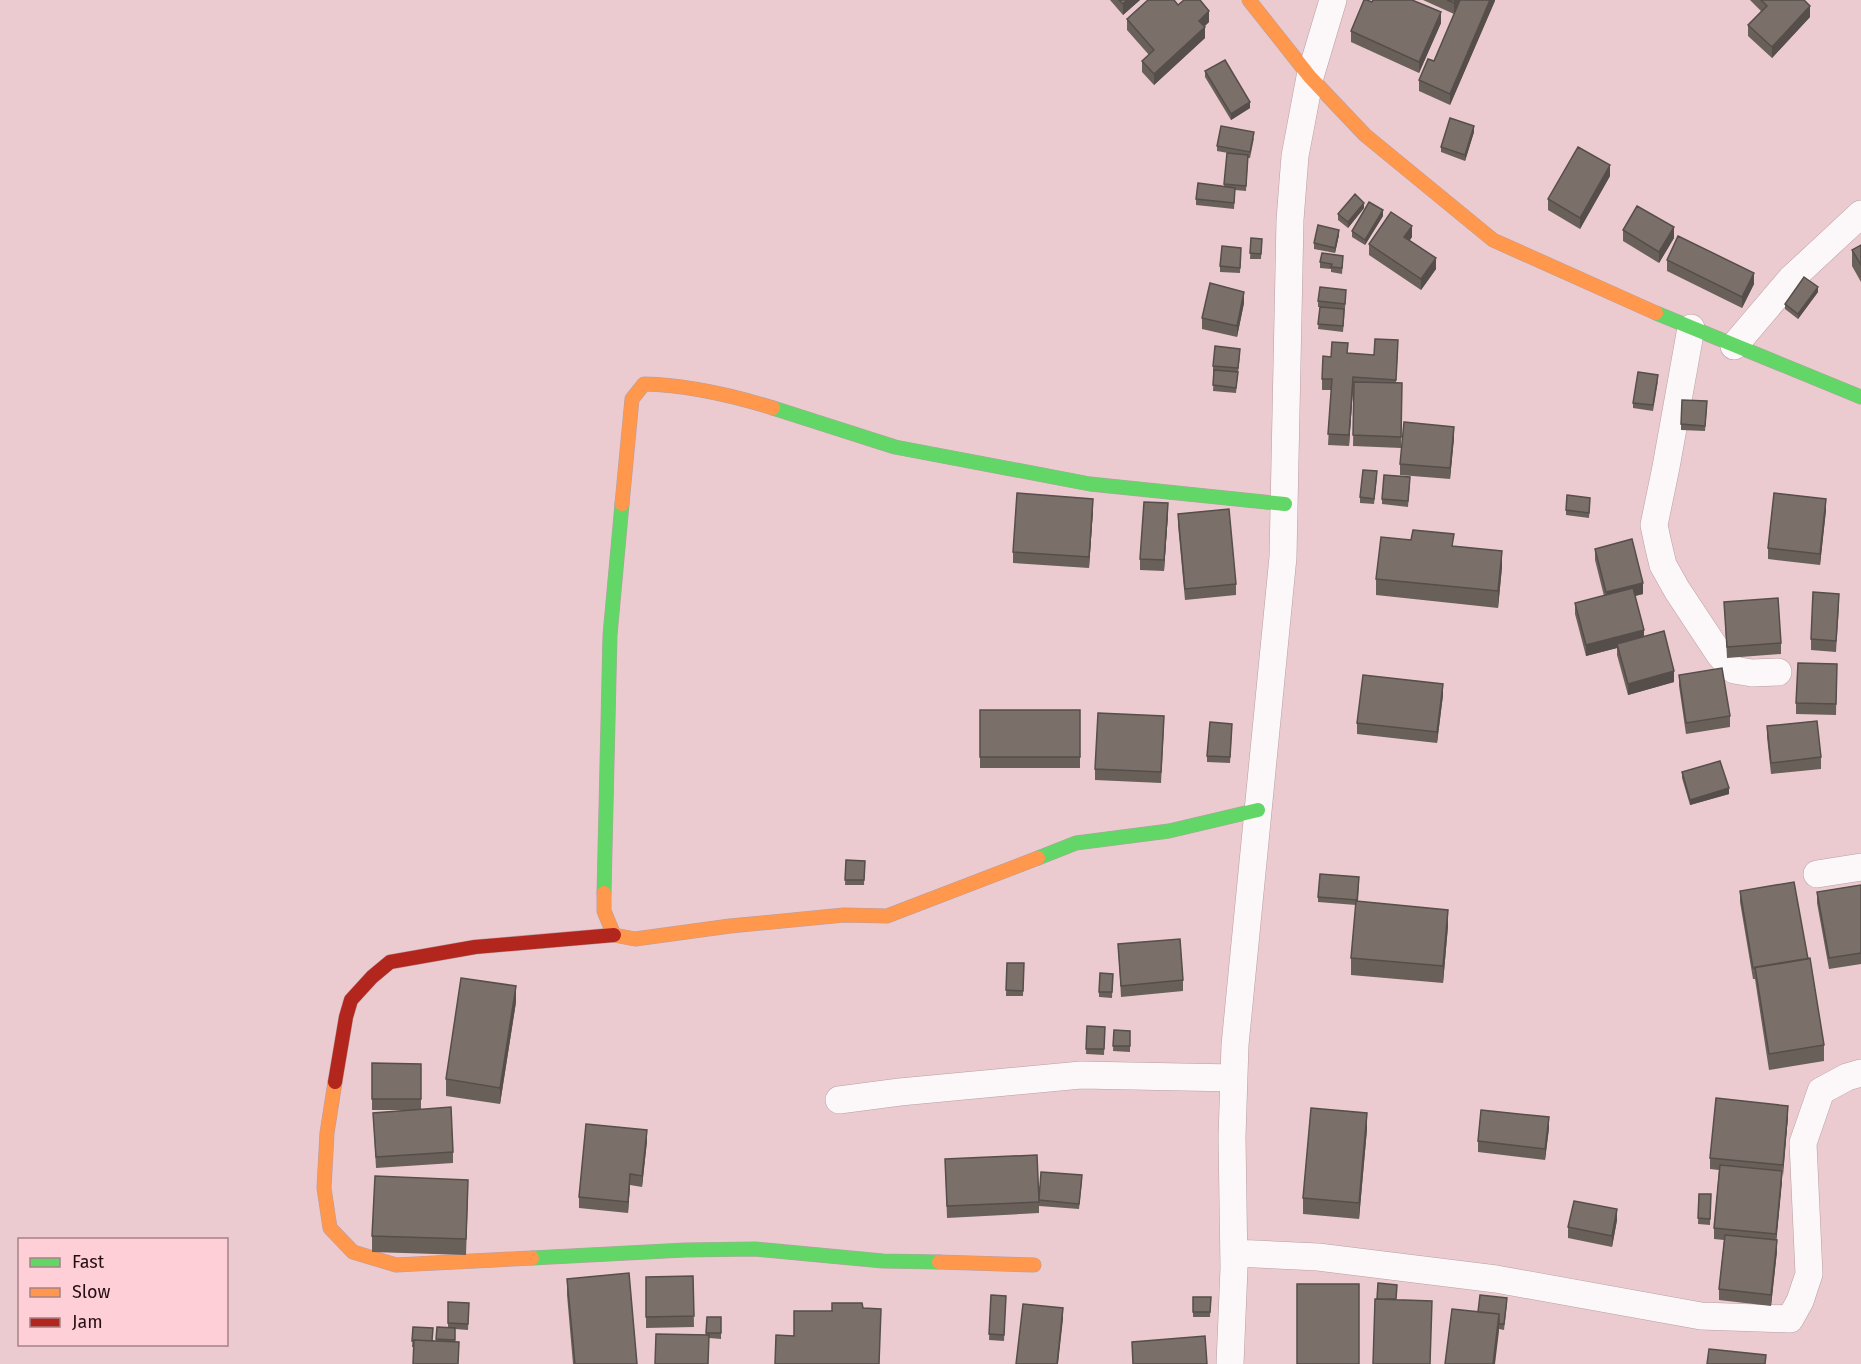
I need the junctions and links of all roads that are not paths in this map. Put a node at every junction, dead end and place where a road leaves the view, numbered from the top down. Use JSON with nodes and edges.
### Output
{"nodes":[{"id":1,"x":1249,"y":0,"type":"edge"},
{"id":2,"x":1332,"y":0,"type":"edge"},
{"id":3,"x":1310,"y":77,"type":"junction"},
{"id":4,"x":1861,"y":214,"type":"edge"},
{"id":5,"x":1691,"y":328,"type":"junction"},
{"id":6,"x":1734,"y":346,"type":"junction"},
{"id":7,"x":1861,"y":397,"type":"edge"},
{"id":8,"x":1285,"y":504,"type":"junction"},
{"id":9,"x":1778,"y":672,"type":"dead end"},
{"id":10,"x":1258,"y":810,"type":"junction"},
{"id":11,"x":1861,"y":867,"type":"edge"},
{"id":12,"x":1816,"y":874,"type":"dead end"},
{"id":13,"x":614,"y":935,"type":"junction"},
{"id":14,"x":1861,"y":1073,"type":"edge"},
{"id":15,"x":1234,"y":1078,"type":"junction"},
{"id":16,"x":839,"y":1100,"type":"dead end"},
{"id":17,"x":1234,"y":1253,"type":"junction"},
{"id":18,"x":1034,"y":1265,"type":"dead end"},
{"id":19,"x":1230,"y":1364,"type":"edge"}],
"edges":[{"from":1,"to":3,"type":"street"},
{"from":2,"to":3,"type":"street"},
{"from":3,"to":5,"type":"street"},
{"from":3,"to":8,"type":"street"},
{"from":4,"to":6,"type":"street"},
{"from":5,"to":6,"type":"street"},
{"from":5,"to":9,"type":"street"},
{"from":6,"to":7,"type":"street"},
{"from":8,"to":10,"type":"street"},
{"from":8,"to":13,"type":"street"},
{"from":10,"to":13,"type":"street"},
{"from":10,"to":15,"type":"street"},
{"from":11,"to":12,"type":"street"},
{"from":13,"to":18,"type":"street"},
{"from":14,"to":17,"type":"street"},
{"from":15,"to":16,"type":"street"},
{"from":15,"to":17,"type":"street"},
{"from":17,"to":19,"type":"street"}]}
